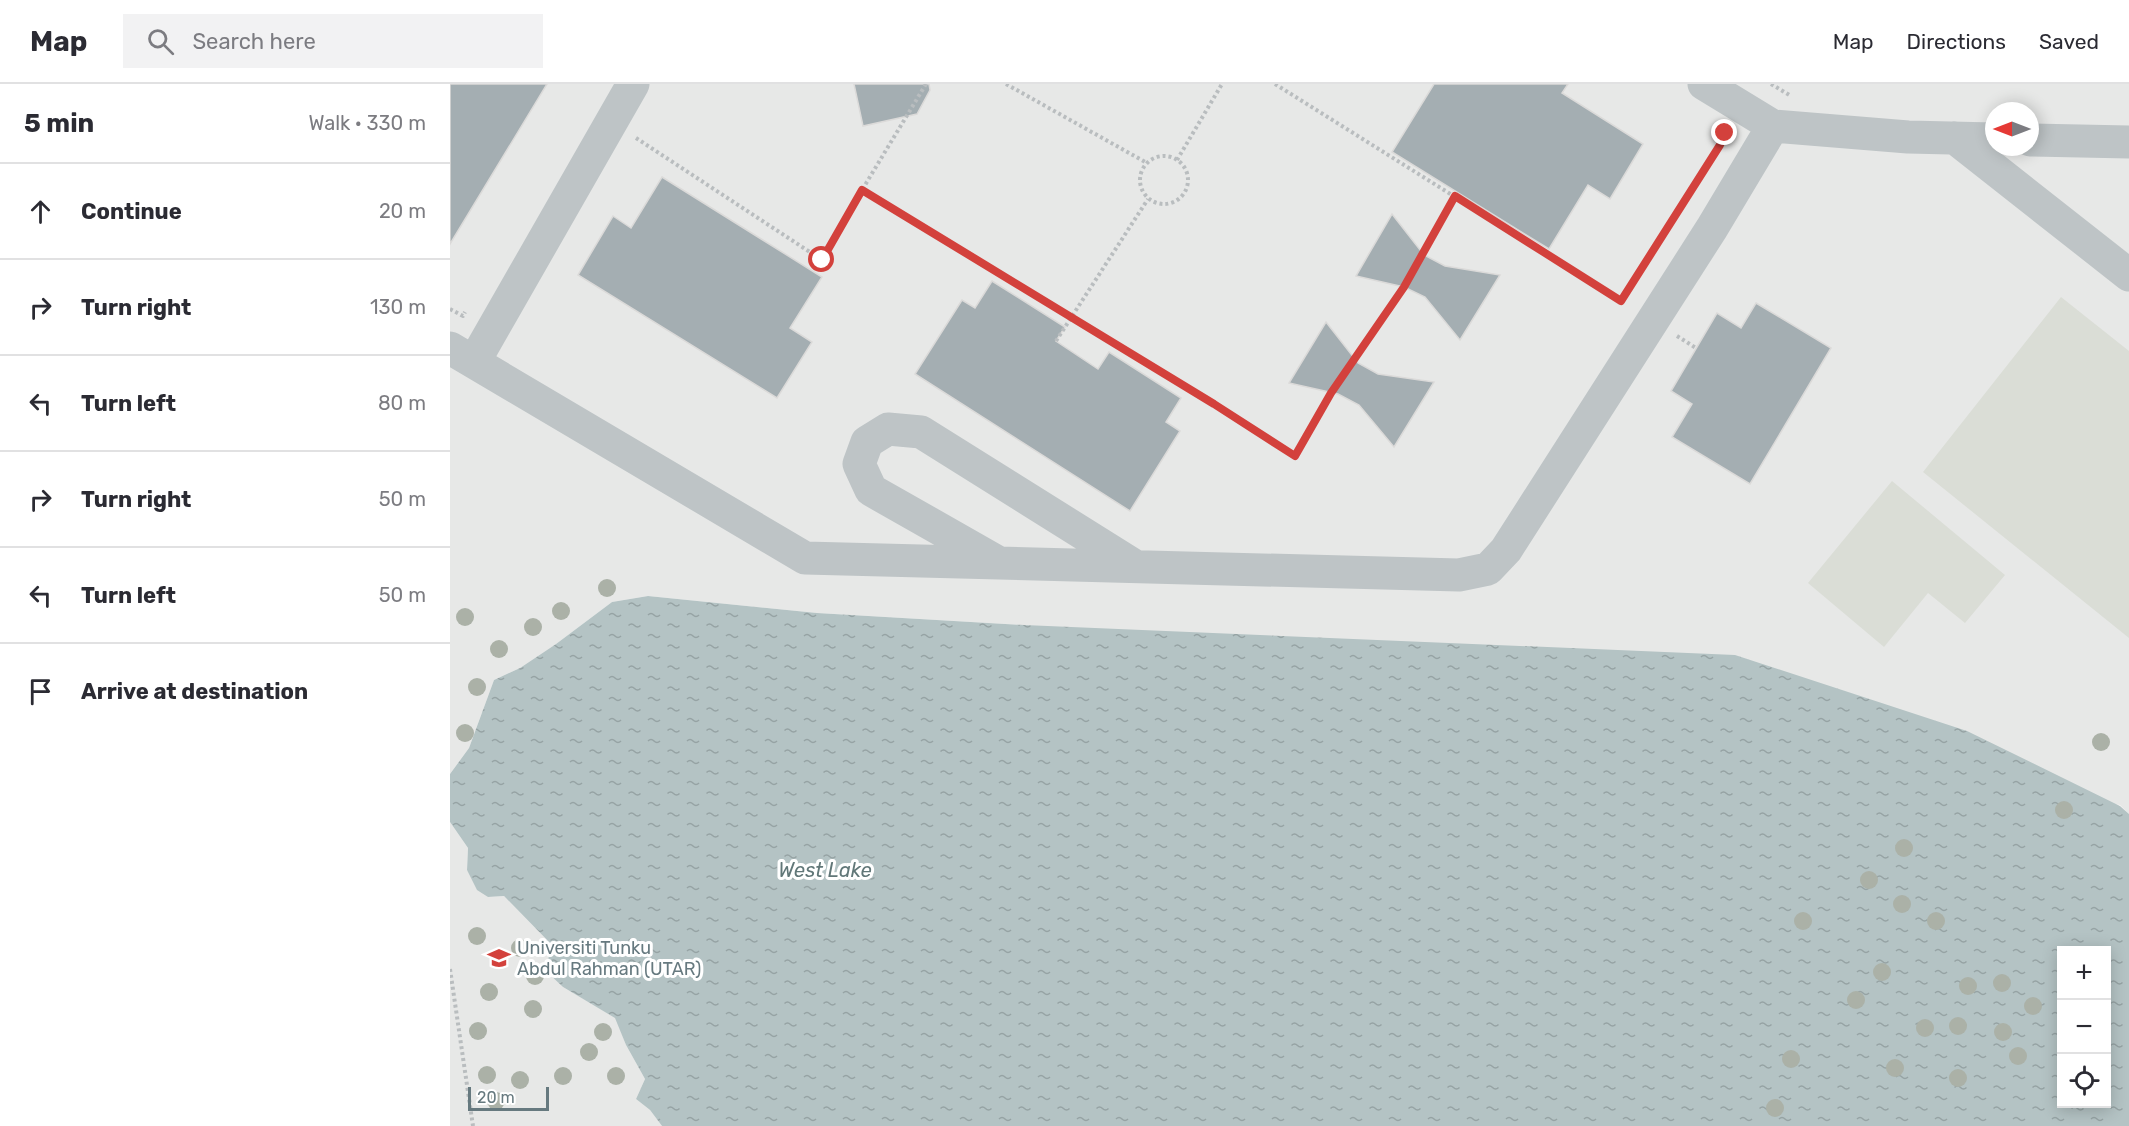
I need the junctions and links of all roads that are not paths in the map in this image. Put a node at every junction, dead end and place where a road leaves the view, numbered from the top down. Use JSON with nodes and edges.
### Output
{"nodes":[{"id":1,"x":633,"y":84,"type":"edge"},
{"id":2,"x":1710,"y":88,"type":"edge"},
{"id":3,"x":1773,"y":126,"type":"junction"},
{"id":4,"x":1955,"y":138,"type":"junction"},
{"id":5,"x":1985,"y":139,"type":"edge"},
{"id":6,"x":2039,"y":140,"type":"edge"},
{"id":7,"x":2129,"y":142,"type":"edge"},
{"id":8,"x":2129,"y":275,"type":"edge"},
{"id":9,"x":462,"y":355,"type":"edge"},
{"id":10,"x":1000,"y":563,"type":"junction"},
{"id":11,"x":1135,"y":567,"type":"junction"}],
"edges":[{"from":1,"to":9,"type":"lane"},
{"from":2,"to":3,"type":"lane"},
{"from":3,"to":4,"type":"lane"},
{"from":3,"to":11,"type":"lane"},
{"from":4,"to":5,"type":"lane"},
{"from":4,"to":8,"type":"lane"},
{"from":6,"to":7,"type":"lane"},
{"from":9,"to":10,"type":"lane"},
{"from":10,"to":11,"type":"lane"},
{"from":10,"to":11,"type":"lane"}]}
